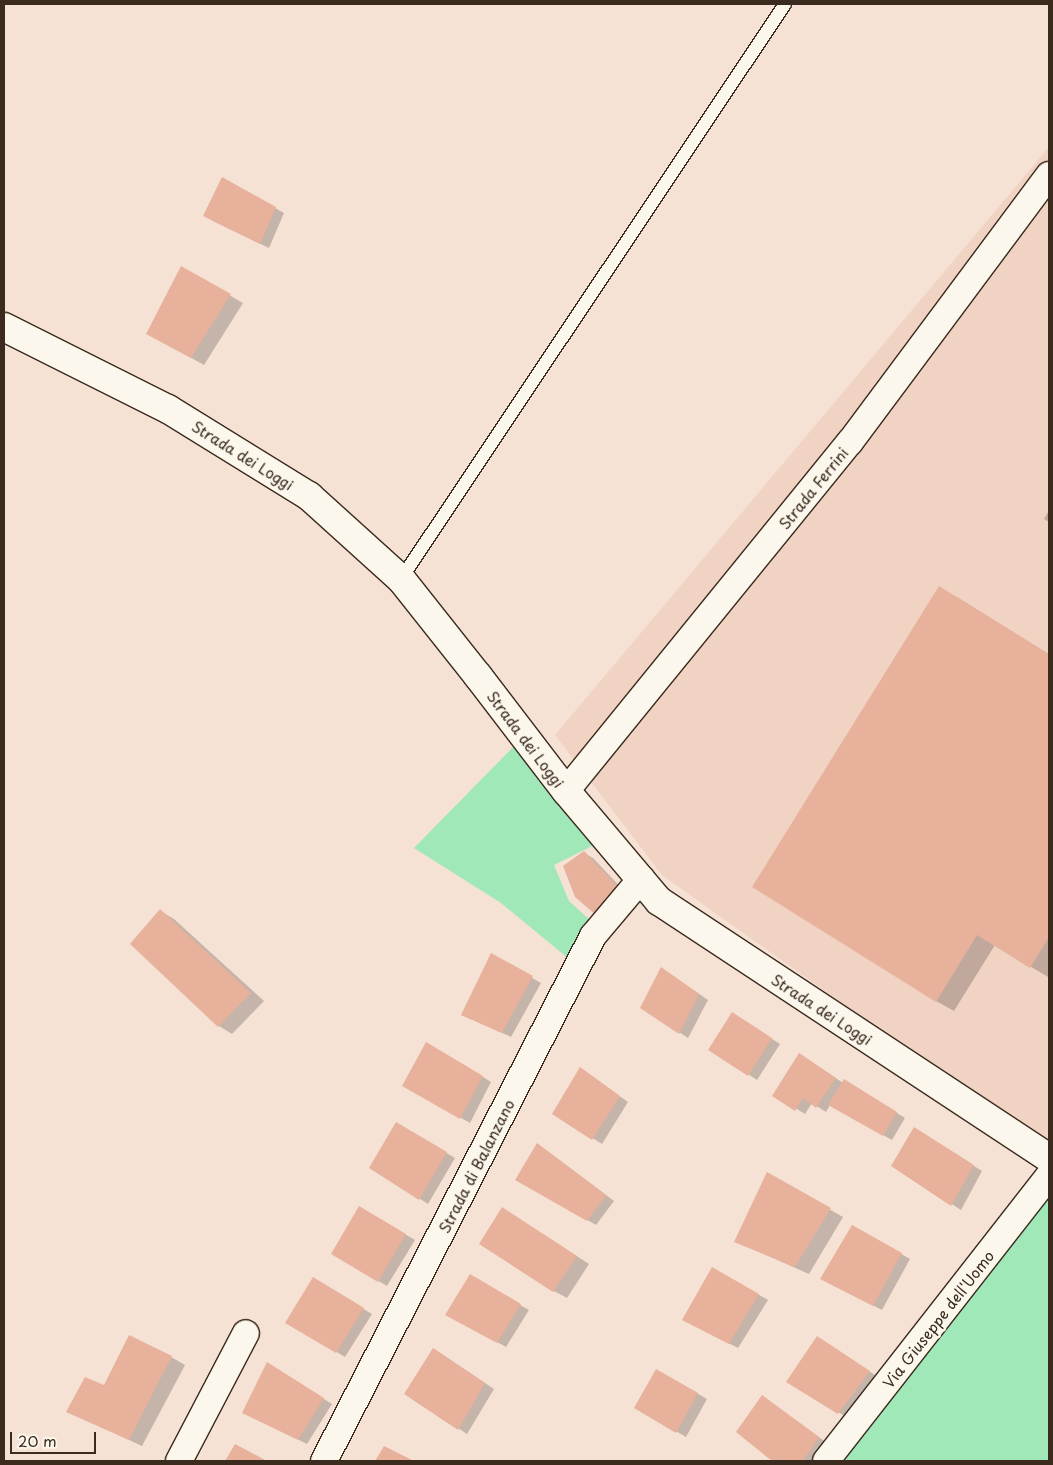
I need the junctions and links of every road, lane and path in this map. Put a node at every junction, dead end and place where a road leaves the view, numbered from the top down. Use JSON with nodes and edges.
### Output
{"nodes":[{"id":1,"x":785,"y":4,"type":"edge"},
{"id":2,"x":1049,"y":174,"type":"edge"},
{"id":3,"x":4,"y":326,"type":"edge"},
{"id":4,"x":401,"y":580,"type":"junction"},
{"id":5,"x":566,"y":792,"type":"junction"},
{"id":6,"x":641,"y":879,"type":"junction"},
{"id":7,"x":1049,"y":1158,"type":"edge"},
{"id":8,"x":1049,"y":1176,"type":"edge"},
{"id":9,"x":246,"y":1333,"type":"dead end"},
{"id":10,"x":179,"y":1461,"type":"edge"},
{"id":11,"x":324,"y":1461,"type":"edge"},
{"id":12,"x":826,"y":1461,"type":"edge"}],
"edges":[{"from":1,"to":4,"type":"lane"},
{"from":2,"to":5,"type":"street","name":"Strada Ferrini"},
{"from":3,"to":4,"type":"street","name":"Strada dei Loggi"},
{"from":4,"to":5,"type":"street","name":"Strada dei Loggi"},
{"from":5,"to":6,"type":"street","name":"Strada dei Loggi"},
{"from":6,"to":7,"type":"street","name":"Strada dei Loggi"},
{"from":6,"to":11,"type":"street","name":"Strada di Balanzano"},
{"from":8,"to":12,"type":"street","name":"Via Giuseppe dell'Uomo"},
{"from":9,"to":10,"type":"street"}]}
